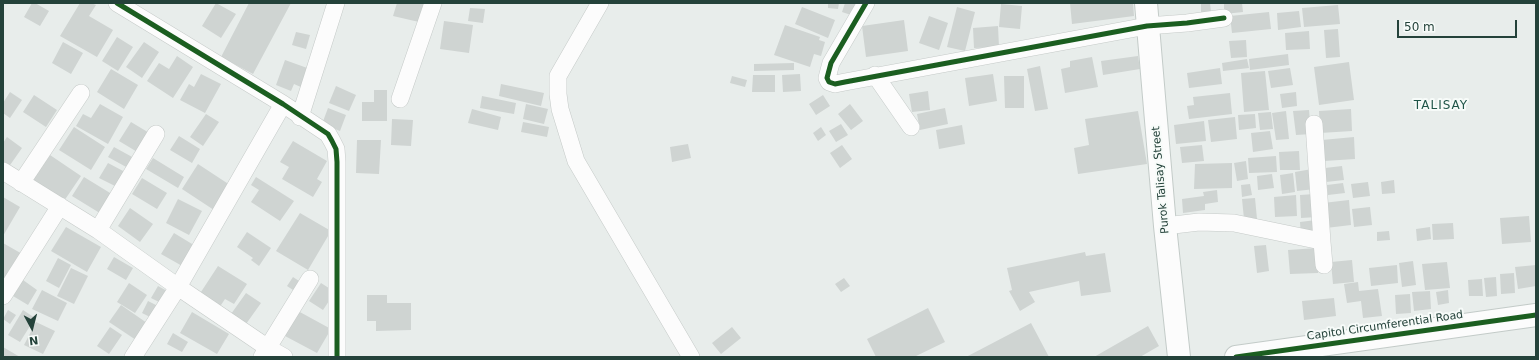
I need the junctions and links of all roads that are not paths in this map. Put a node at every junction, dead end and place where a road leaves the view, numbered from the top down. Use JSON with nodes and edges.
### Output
{"nodes":[{"id":1,"x":117,"y":3,"type":"edge"},
{"id":2,"x":336,"y":3,"type":"edge"},
{"id":3,"x":433,"y":3,"type":"edge"},
{"id":4,"x":600,"y":3,"type":"edge"},
{"id":5,"x":866,"y":3,"type":"edge"},
{"id":6,"x":1146,"y":3,"type":"edge"},
{"id":7,"x":1219,"y":13,"type":"edge"},
{"id":8,"x":1147,"y":26,"type":"junction"},
{"id":9,"x":875,"y":75,"type":"junction"},
{"id":10,"x":81,"y":93,"type":"dead end"},
{"id":11,"x":400,"y":99,"type":"dead end"},
{"id":12,"x":283,"y":104,"type":"junction"},
{"id":13,"x":300,"y":117,"type":"junction"},
{"id":14,"x":1314,"y":124,"type":"dead end"},
{"id":15,"x":911,"y":127,"type":"dead end"},
{"id":16,"x":156,"y":134,"type":"dead end"},
{"id":17,"x":3,"y":172,"type":"edge"},
{"id":18,"x":21,"y":183,"type":"junction"},
{"id":19,"x":60,"y":206,"type":"junction"},
{"id":20,"x":1165,"y":226,"type":"junction"},
{"id":21,"x":98,"y":230,"type":"junction"},
{"id":22,"x":1322,"y":242,"type":"junction"},
{"id":23,"x":1324,"y":265,"type":"dead end"},
{"id":24,"x":310,"y":279,"type":"dead end"},
{"id":25,"x":178,"y":287,"type":"junction"},
{"id":26,"x":3,"y":296,"type":"edge"},
{"id":27,"x":1536,"y":315,"type":"edge"},
{"id":28,"x":265,"y":352,"type":"edge"},
{"id":29,"x":133,"y":357,"type":"edge"},
{"id":30,"x":284,"y":357,"type":"edge"},
{"id":31,"x":336,"y":357,"type":"edge"},
{"id":32,"x":691,"y":357,"type":"edge"},
{"id":33,"x":1179,"y":357,"type":"edge"},
{"id":34,"x":1236,"y":357,"type":"edge"}],
"edges":[{"from":1,"to":12,"type":"street"},
{"from":2,"to":13,"type":"street"},
{"from":3,"to":11,"type":"street"},
{"from":4,"to":32,"type":"street"},
{"from":5,"to":9,"type":"street"},
{"from":6,"to":8,"type":"street","name":"Purok Talisay Street"},
{"from":7,"to":8,"type":"street"},
{"from":8,"to":9,"type":"street"},
{"from":8,"to":20,"type":"street","name":"Purok Talisay Street"},
{"from":9,"to":15,"type":"street"},
{"from":10,"to":18,"type":"street"},
{"from":12,"to":13,"type":"street"},
{"from":12,"to":25,"type":"street"},
{"from":13,"to":31,"type":"street"},
{"from":14,"to":22,"type":"street"},
{"from":16,"to":21,"type":"street"},
{"from":17,"to":18,"type":"street"},
{"from":18,"to":19,"type":"street"},
{"from":19,"to":21,"type":"street"},
{"from":19,"to":26,"type":"street"},
{"from":20,"to":22,"type":"street"},
{"from":20,"to":33,"type":"street","name":"Purok Talisay Street"},
{"from":21,"to":25,"type":"street"},
{"from":22,"to":23,"type":"street"},
{"from":24,"to":28,"type":"street"},
{"from":25,"to":28,"type":"street"},
{"from":25,"to":29,"type":"street"},
{"from":27,"to":34,"type":"street","name":"Capitol Circumferential Road"},
{"from":28,"to":30,"type":"street"}]}
